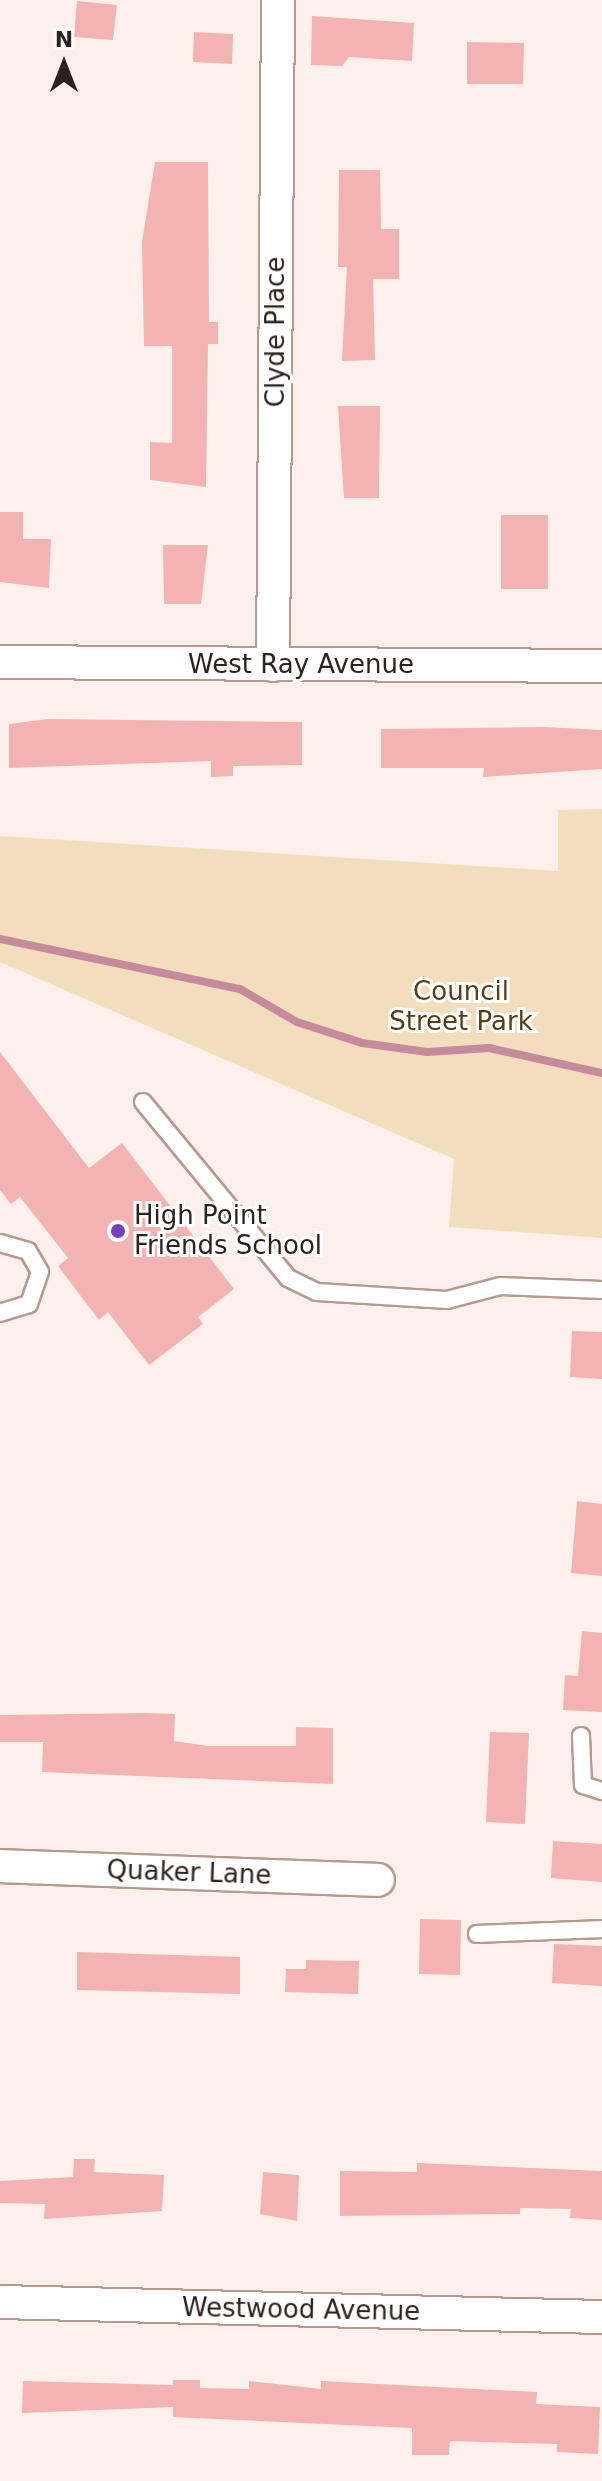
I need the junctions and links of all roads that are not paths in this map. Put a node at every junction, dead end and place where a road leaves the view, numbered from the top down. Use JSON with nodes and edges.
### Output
{"nodes":[{"id":1,"x":278,"y":0,"type":"edge"},
{"id":2,"x":0,"y":662,"type":"edge"},
{"id":3,"x":273,"y":665,"type":"junction"},
{"id":4,"x":602,"y":666,"type":"edge"},
{"id":5,"x":143,"y":1102,"type":"dead end"},
{"id":6,"x":0,"y":1243,"type":"edge"},
{"id":7,"x":602,"y":1290,"type":"edge"},
{"id":8,"x":0,"y":1313,"type":"edge"},
{"id":9,"x":0,"y":1325,"type":"edge"},
{"id":10,"x":581,"y":1736,"type":"dead end"},
{"id":11,"x":602,"y":1791,"type":"edge"},
{"id":12,"x":0,"y":1866,"type":"edge"},
{"id":13,"x":378,"y":1880,"type":"dead end"},
{"id":14,"x":602,"y":1929,"type":"edge"},
{"id":15,"x":477,"y":1934,"type":"dead end"},
{"id":16,"x":0,"y":2302,"type":"edge"},
{"id":17,"x":602,"y":2317,"type":"edge"}],
"edges":[{"from":1,"to":3,"type":"street","name":"Clyde Place"},
{"from":2,"to":3,"type":"street","name":"West Ray Avenue"},
{"from":3,"to":4,"type":"street","name":"West Ray Avenue"},
{"from":5,"to":7,"type":"lane"},
{"from":6,"to":8,"type":"lane"},
{"from":8,"to":9,"type":"lane"},
{"from":10,"to":11,"type":"lane"},
{"from":12,"to":13,"type":"street","name":"Quaker Lane"},
{"from":14,"to":15,"type":"lane"},
{"from":16,"to":17,"type":"street","name":"Westwood Avenue"}]}
